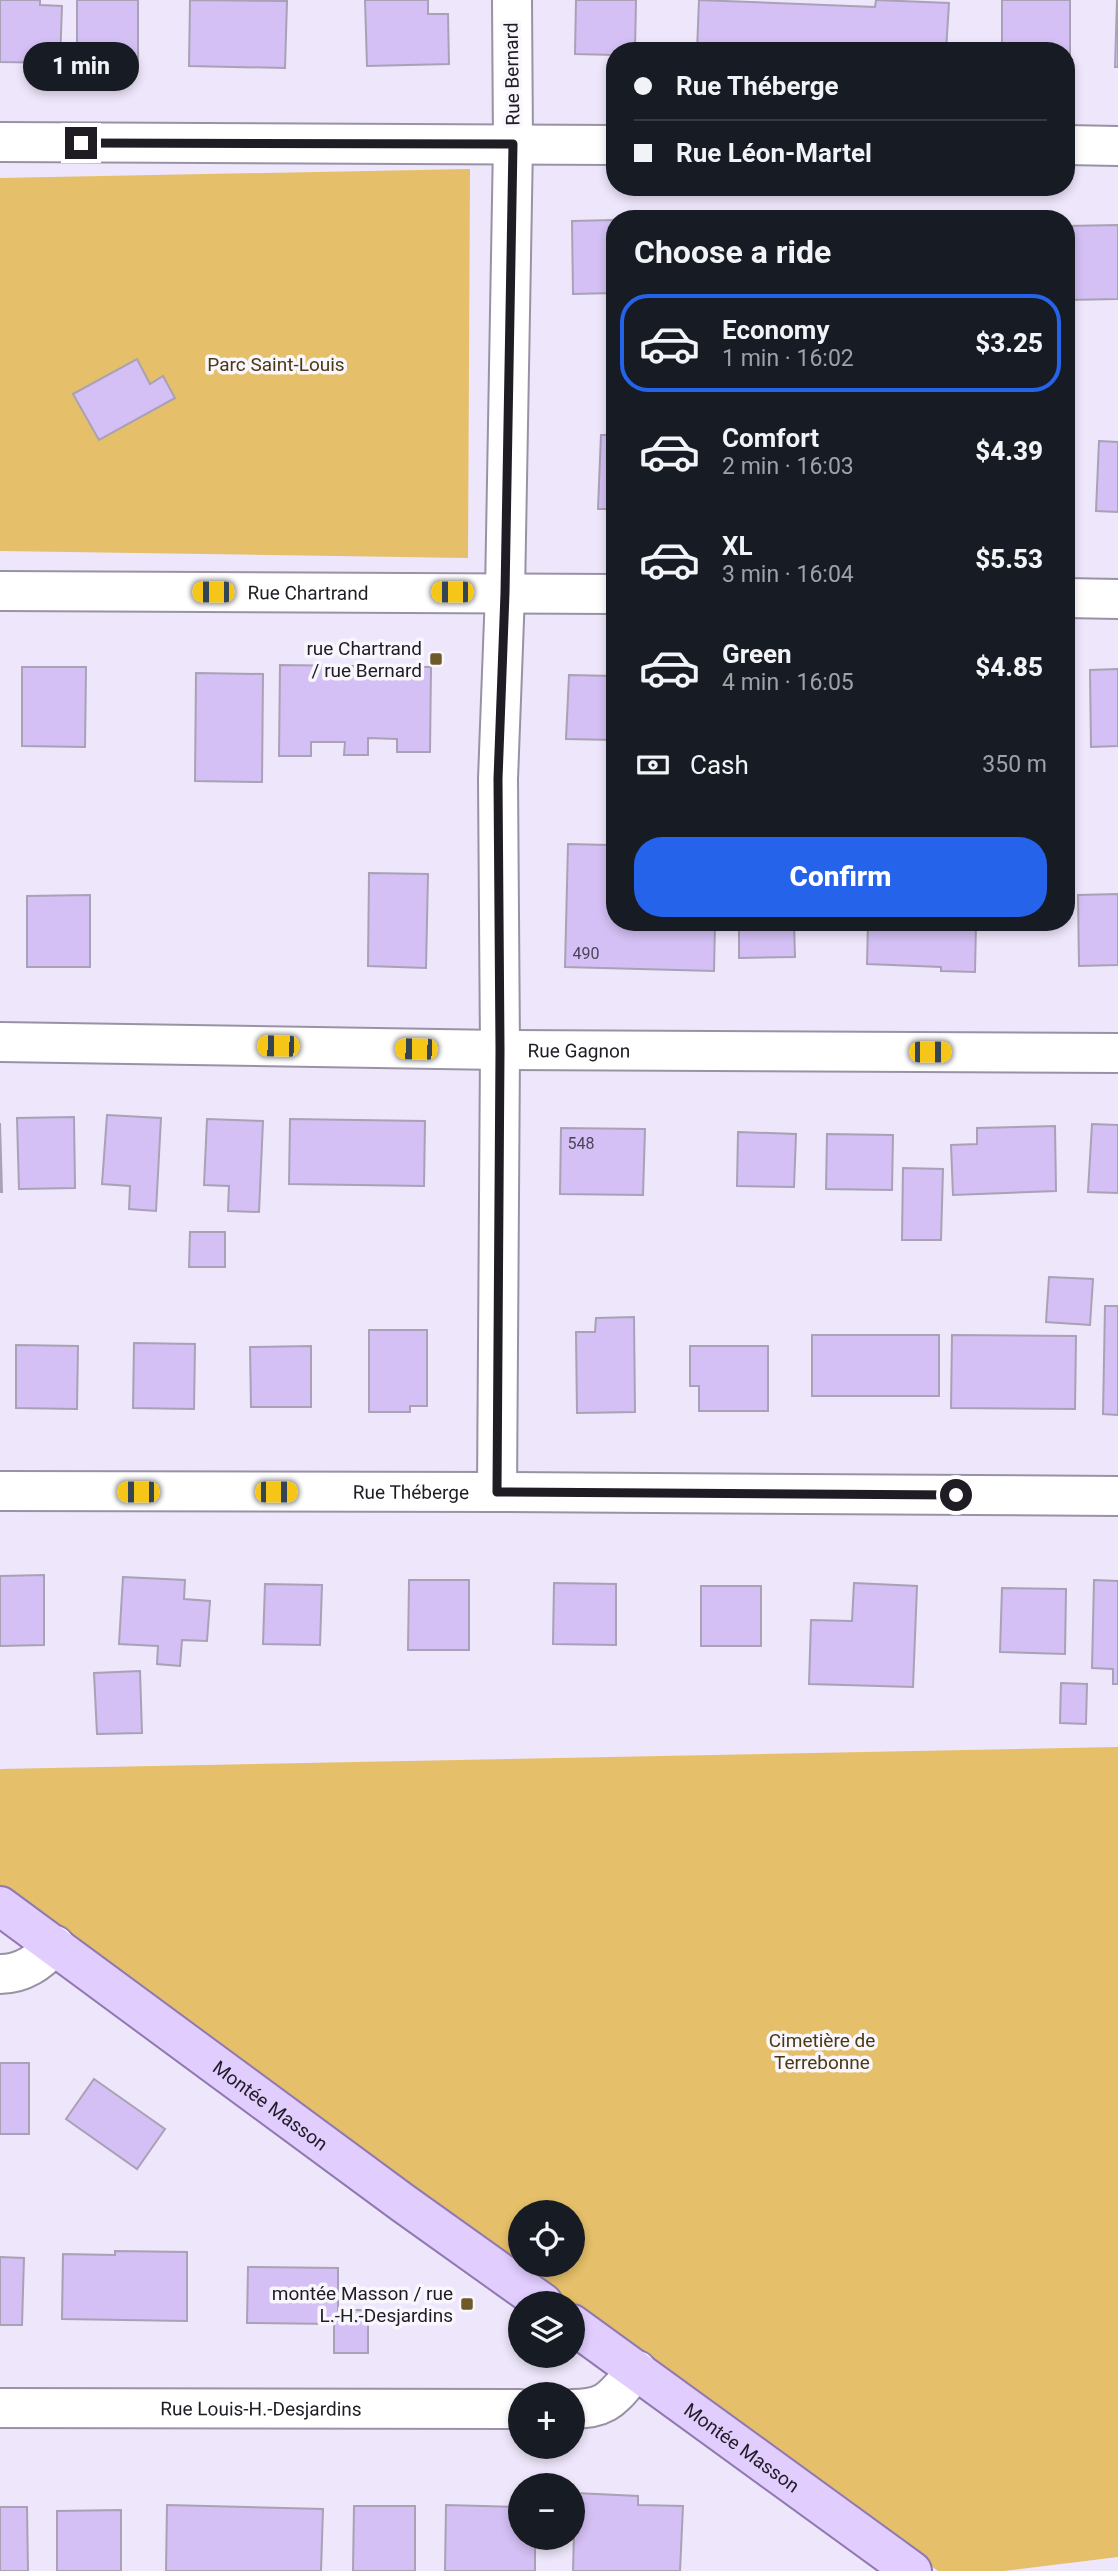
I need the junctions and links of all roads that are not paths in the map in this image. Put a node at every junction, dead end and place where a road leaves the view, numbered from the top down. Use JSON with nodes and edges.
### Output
{"nodes":[{"id":1,"x":512,"y":0,"type":"edge"},
{"id":2,"x":0,"y":142,"type":"edge"},
{"id":3,"x":513,"y":144,"type":"junction"},
{"id":4,"x":606,"y":145,"type":"edge"},
{"id":5,"x":1075,"y":145,"type":"edge"},
{"id":6,"x":1118,"y":146,"type":"edge"},
{"id":7,"x":0,"y":591,"type":"edge"},
{"id":8,"x":505,"y":593,"type":"junction"},
{"id":9,"x":606,"y":594,"type":"edge"},
{"id":10,"x":1075,"y":598,"type":"edge"},
{"id":11,"x":1118,"y":598,"type":"edge"},
{"id":12,"x":0,"y":1042,"type":"edge"},
{"id":13,"x":500,"y":1050,"type":"junction"},
{"id":14,"x":1118,"y":1053,"type":"edge"},
{"id":15,"x":0,"y":1492,"type":"edge"},
{"id":16,"x":497,"y":1492,"type":"junction"},
{"id":17,"x":1118,"y":1496,"type":"edge"},
{"id":18,"x":0,"y":1906,"type":"edge"},
{"id":19,"x":55,"y":1945,"type":"junction"},
{"id":20,"x":0,"y":1974,"type":"edge"},
{"id":21,"x":526,"y":2291,"type":"edge"},
{"id":22,"x":585,"y":2333,"type":"edge"},
{"id":23,"x":637,"y":2370,"type":"junction"},
{"id":24,"x":0,"y":2408,"type":"edge"},
{"id":25,"x":508,"y":2409,"type":"edge"},
{"id":26,"x":585,"y":2409,"type":"edge"},
{"id":27,"x":912,"y":2571,"type":"edge"}],
"edges":[{"from":1,"to":3,"type":"street","name":"Rue Bernard"},
{"from":2,"to":3,"type":"street"},
{"from":3,"to":4,"type":"street"},
{"from":3,"to":8,"type":"street","name":"Rue Bernard"},
{"from":5,"to":6,"type":"street"},
{"from":7,"to":8,"type":"street","name":"Rue Chartrand"},
{"from":8,"to":9,"type":"street","name":"Rue Chartrand"},
{"from":8,"to":13,"type":"street","name":"Rue Bernard"},
{"from":10,"to":11,"type":"street"},
{"from":12,"to":13,"type":"street","name":"Rue Gagnon"},
{"from":13,"to":14,"type":"street","name":"Rue Gagnon"},
{"from":13,"to":16,"type":"street","name":"Rue Bernard"},
{"from":15,"to":16,"type":"street","name":"Rue Théberge"},
{"from":16,"to":17,"type":"street","name":"Rue Théberge"},
{"from":18,"to":19,"type":"main road","name":"Montée Masson"},
{"from":19,"to":20,"type":"street"},
{"from":19,"to":21,"type":"main road","name":"Montée Masson"},
{"from":22,"to":23,"type":"main road","name":"Montée Masson"},
{"from":23,"to":26,"type":"street"},
{"from":23,"to":27,"type":"main road","name":"Montée Masson"},
{"from":24,"to":25,"type":"street","name":"Rue Louis-H.-Desjardins"}]}
